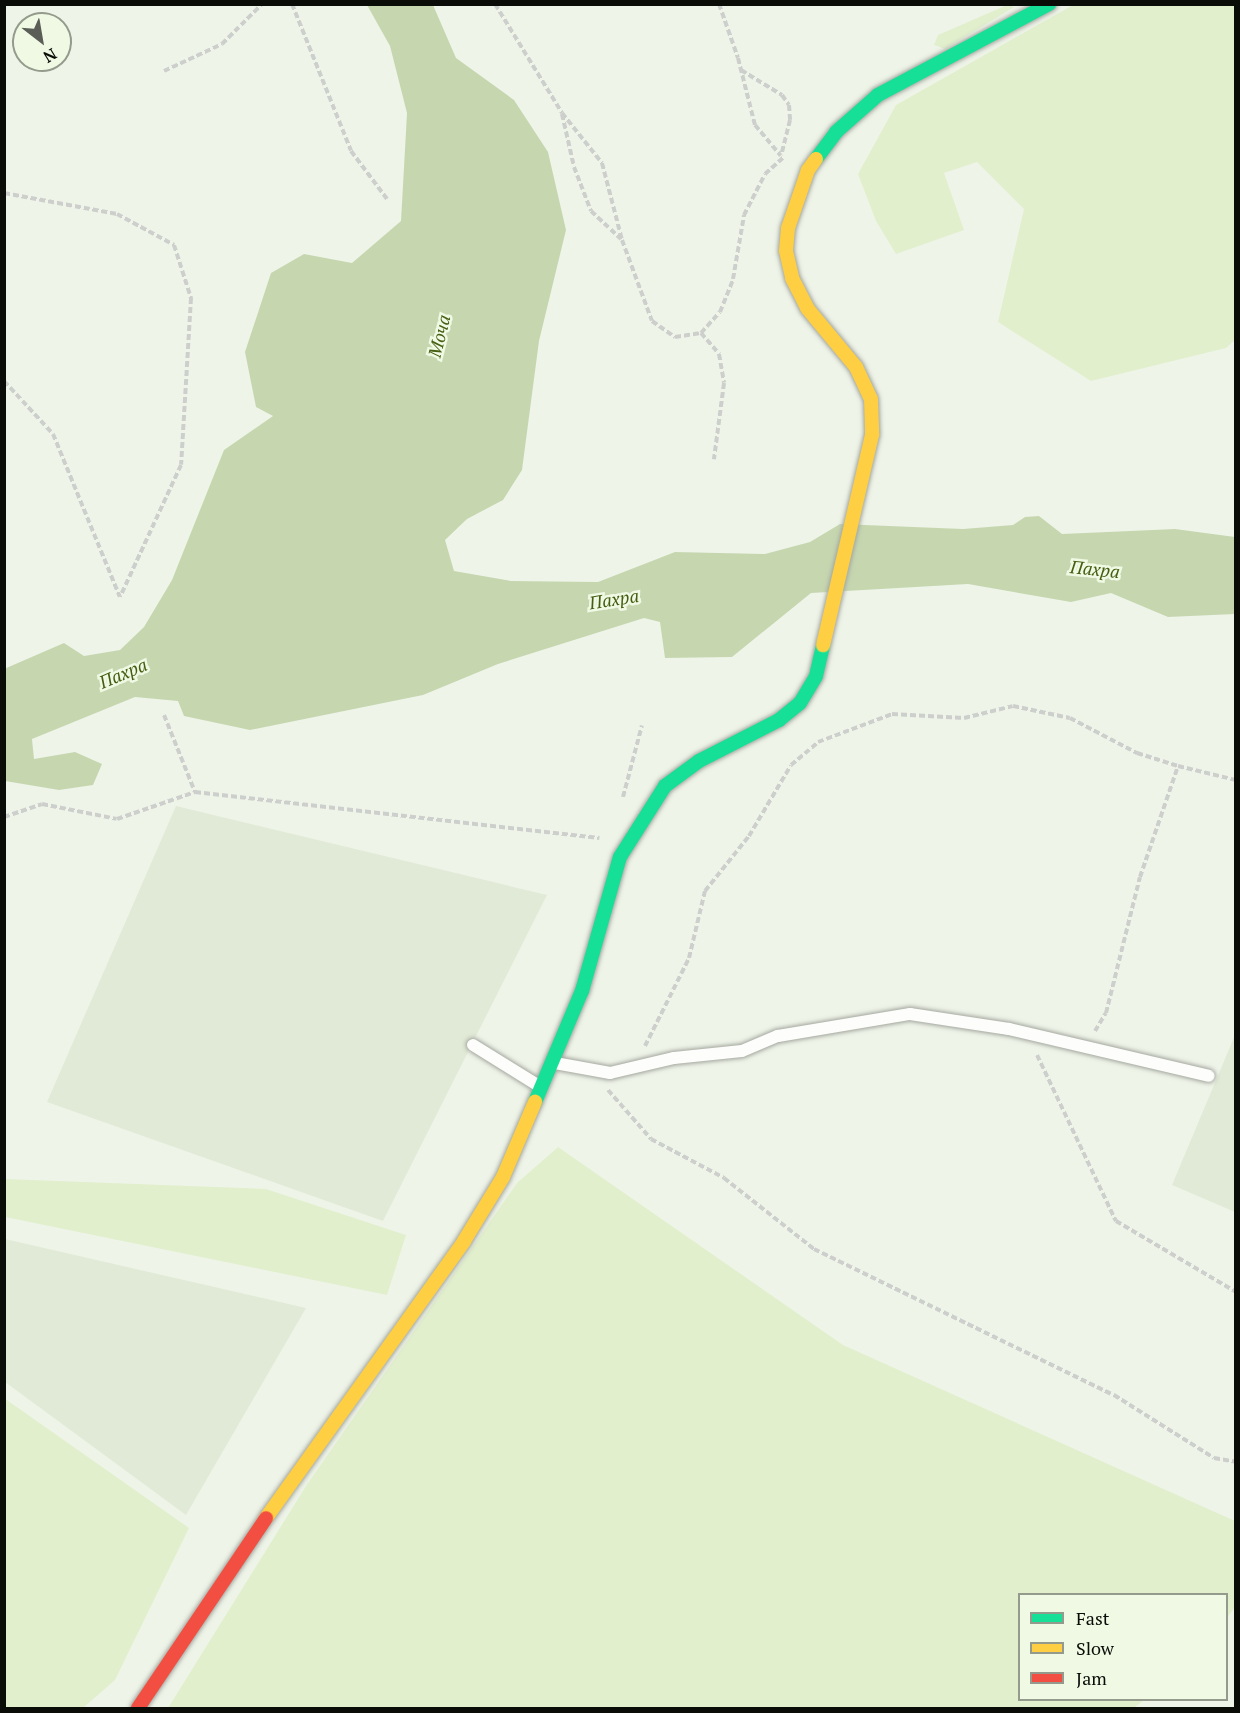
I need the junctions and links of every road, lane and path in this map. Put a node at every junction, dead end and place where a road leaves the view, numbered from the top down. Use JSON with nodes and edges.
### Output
{"nodes":[{"id":1,"x":262,"y":4,"type":"edge"},
{"id":2,"x":292,"y":4,"type":"edge"},
{"id":3,"x":495,"y":4,"type":"edge"},
{"id":4,"x":719,"y":4,"type":"edge"},
{"id":5,"x":1048,"y":4,"type":"edge"},
{"id":6,"x":1027,"y":10,"type":"edge"},
{"id":7,"x":741,"y":70,"type":"junction"},
{"id":8,"x":164,"y":71,"type":"dead end"},
{"id":9,"x":562,"y":113,"type":"junction"},
{"id":10,"x":781,"y":156,"type":"junction"},
{"id":11,"x":808,"y":170,"type":"junction"},
{"id":12,"x":4,"y":193,"type":"edge"},
{"id":13,"x":387,"y":199,"type":"dead end"},
{"id":14,"x":622,"y":240,"type":"junction"},
{"id":15,"x":701,"y":333,"type":"junction"},
{"id":16,"x":4,"y":381,"type":"edge"},
{"id":17,"x":714,"y":459,"type":"dead end"},
{"id":18,"x":164,"y":715,"type":"dead end"},
{"id":19,"x":642,"y":725,"type":"dead end"},
{"id":20,"x":1178,"y":766,"type":"junction"},
{"id":21,"x":1236,"y":780,"type":"edge"},
{"id":22,"x":195,"y":792,"type":"junction"},
{"id":23,"x":621,"y":805,"type":"dead end"},
{"id":24,"x":4,"y":817,"type":"edge"},
{"id":25,"x":612,"y":839,"type":"dead end"},
{"id":26,"x":1025,"y":1033,"type":"junction"},
{"id":27,"x":473,"y":1045,"type":"dead end"},
{"id":28,"x":1086,"y":1047,"type":"junction"},
{"id":29,"x":554,"y":1063,"type":"junction"},
{"id":30,"x":635,"y":1067,"type":"junction"},
{"id":31,"x":586,"y":1068,"type":"junction"},
{"id":32,"x":1209,"y":1076,"type":"dead end"},
{"id":33,"x":543,"y":1088,"type":"junction"},
{"id":34,"x":1236,"y":1292,"type":"edge"},
{"id":35,"x":1236,"y":1462,"type":"edge"},
{"id":36,"x":138,"y":1708,"type":"edge"}],
"edges":[{"from":1,"to":8,"type":"path"},
{"from":2,"to":13,"type":"path"},
{"from":3,"to":9,"type":"path"},
{"from":4,"to":7,"type":"path"},
{"from":5,"to":6,"type":"main road"},
{"from":6,"to":11,"type":"main road"},
{"from":7,"to":10,"type":"path"},
{"from":7,"to":10,"type":"path"},
{"from":9,"to":14,"type":"path"},
{"from":9,"to":14,"type":"path"},
{"from":10,"to":11,"type":"path"},
{"from":10,"to":15,"type":"path"},
{"from":11,"to":29,"type":"main road"},
{"from":12,"to":16,"type":"path"},
{"from":14,"to":15,"type":"path"},
{"from":15,"to":17,"type":"path"},
{"from":18,"to":22,"type":"path"},
{"from":19,"to":23,"type":"path"},
{"from":20,"to":21,"type":"path"},
{"from":20,"to":28,"type":"path"},
{"from":20,"to":30,"type":"path"},
{"from":22,"to":24,"type":"path"},
{"from":22,"to":25,"type":"path"},
{"from":26,"to":28,"type":"lane"},
{"from":26,"to":30,"type":"lane"},
{"from":26,"to":34,"type":"path"},
{"from":27,"to":33,"type":"lane"},
{"from":28,"to":32,"type":"lane"},
{"from":29,"to":31,"type":"lane"},
{"from":29,"to":33,"type":"main road"},
{"from":30,"to":31,"type":"lane"},
{"from":31,"to":35,"type":"path"},
{"from":33,"to":36,"type":"main road"}]}
